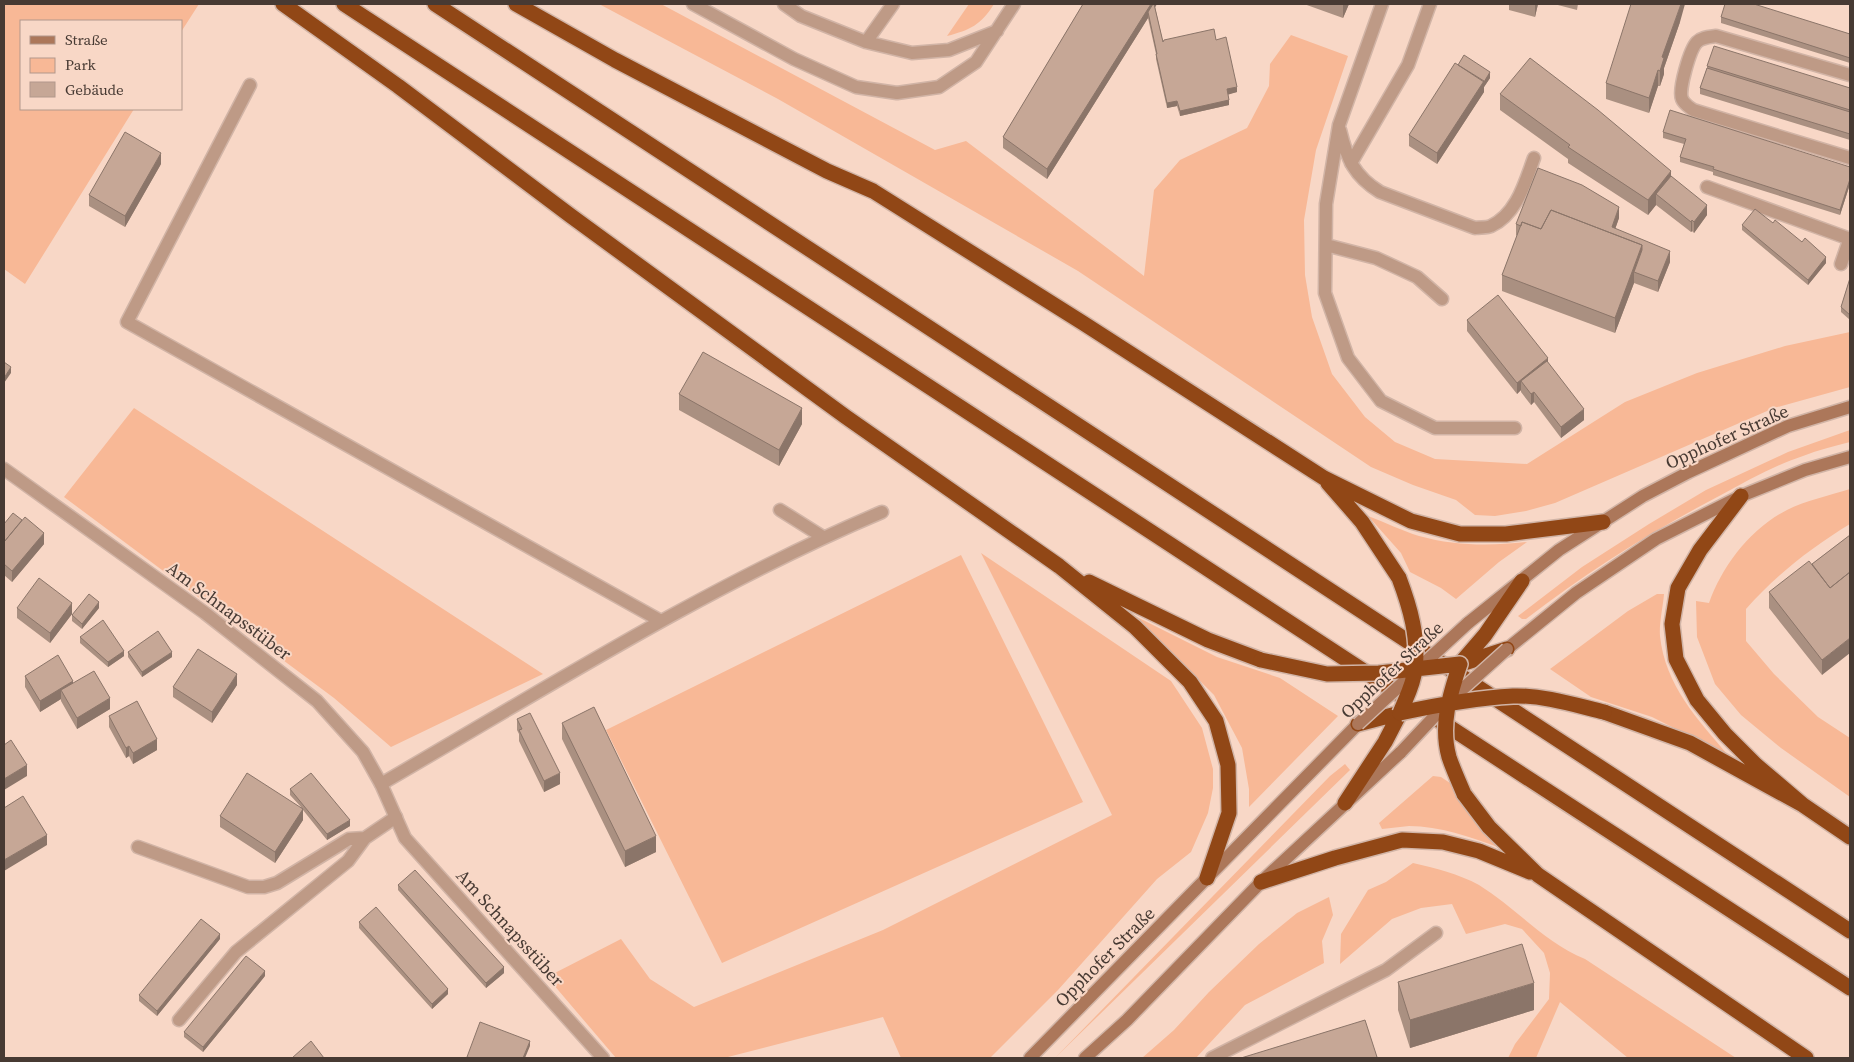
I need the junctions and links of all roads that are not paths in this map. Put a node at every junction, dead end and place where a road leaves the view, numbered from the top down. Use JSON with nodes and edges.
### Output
{"nodes":[{"id":1,"x":283,"y":4,"type":"edge"},
{"id":2,"x":344,"y":4,"type":"edge"},
{"id":3,"x":435,"y":4,"type":"edge"},
{"id":4,"x":516,"y":4,"type":"edge"},
{"id":5,"x":693,"y":4,"type":"edge"},
{"id":6,"x":784,"y":4,"type":"edge"},
{"id":7,"x":893,"y":4,"type":"edge"},
{"id":8,"x":1014,"y":4,"type":"edge"},
{"id":9,"x":1382,"y":4,"type":"edge"},
{"id":10,"x":1430,"y":4,"type":"edge"},
{"id":11,"x":997,"y":31,"type":"junction"},
{"id":12,"x":866,"y":42,"type":"junction"},
{"id":13,"x":1850,"y":75,"type":"edge"},
{"id":14,"x":250,"y":85,"type":"dead end"},
{"id":15,"x":1339,"y":125,"type":"junction"},
{"id":16,"x":1534,"y":158,"type":"dead end"},
{"id":17,"x":1850,"y":158,"type":"edge"},
{"id":18,"x":1351,"y":163,"type":"junction"},
{"id":19,"x":1707,"y":187,"type":"dead end"},
{"id":20,"x":1850,"y":239,"type":"edge"},
{"id":21,"x":1326,"y":245,"type":"junction"},
{"id":22,"x":1841,"y":264,"type":"dead end"},
{"id":23,"x":1442,"y":299,"type":"dead end"},
{"id":24,"x":1850,"y":407,"type":"edge"},
{"id":25,"x":1516,"y":428,"type":"dead end"},
{"id":26,"x":1850,"y":457,"type":"edge"},
{"id":27,"x":4,"y":469,"type":"edge"},
{"id":28,"x":1324,"y":478,"type":"junction"},
{"id":29,"x":1741,"y":496,"type":"junction"},
{"id":30,"x":780,"y":510,"type":"dead end"},
{"id":31,"x":882,"y":512,"type":"dead end"},
{"id":32,"x":1603,"y":522,"type":"junction"},
{"id":33,"x":823,"y":537,"type":"junction"},
{"id":34,"x":1058,"y":566,"type":"junction"},
{"id":35,"x":1522,"y":582,"type":"junction"},
{"id":36,"x":661,"y":621,"type":"junction"},
{"id":37,"x":1507,"y":648,"type":"junction"},
{"id":38,"x":1460,"y":664,"type":"junction"},
{"id":39,"x":1415,"y":670,"type":"junction"},
{"id":40,"x":1447,"y":703,"type":"junction"},
{"id":41,"x":1400,"y":713,"type":"junction"},
{"id":42,"x":1358,"y":724,"type":"junction"},
{"id":43,"x":381,"y":784,"type":"junction"},
{"id":44,"x":1345,"y":802,"type":"junction"},
{"id":45,"x":1803,"y":806,"type":"junction"},
{"id":46,"x":396,"y":817,"type":"junction"},
{"id":47,"x":1850,"y":837,"type":"edge"},
{"id":48,"x":365,"y":838,"type":"junction"},
{"id":49,"x":138,"y":847,"type":"dead end"},
{"id":50,"x":1538,"y":875,"type":"junction"},
{"id":51,"x":1207,"y":878,"type":"junction"},
{"id":52,"x":1261,"y":882,"type":"junction"},
{"id":53,"x":1850,"y":931,"type":"edge"},
{"id":54,"x":1436,"y":933,"type":"dead end"},
{"id":55,"x":1850,"y":988,"type":"edge"},
{"id":56,"x":179,"y":1020,"type":"dead end"},
{"id":57,"x":602,"y":1058,"type":"edge"},
{"id":58,"x":1030,"y":1058,"type":"edge"},
{"id":59,"x":1085,"y":1058,"type":"edge"},
{"id":60,"x":1212,"y":1058,"type":"edge"},
{"id":61,"x":1806,"y":1058,"type":"edge"}],
"edges":[{"from":1,"to":34,"type":"highway"},
{"from":2,"to":55,"type":"highway"},
{"from":3,"to":53,"type":"highway"},
{"from":4,"to":28,"type":"highway"},
{"from":5,"to":11,"type":"street"},
{"from":6,"to":12,"type":"street"},
{"from":7,"to":12,"type":"street"},
{"from":8,"to":11,"type":"street"},
{"from":9,"to":15,"type":"street"},
{"from":10,"to":18,"type":"street"},
{"from":11,"to":12,"type":"street"},
{"from":13,"to":17,"type":"street"},
{"from":14,"to":36,"type":"street"},
{"from":15,"to":18,"type":"street"},
{"from":15,"to":21,"type":"street"},
{"from":16,"to":18,"type":"street"},
{"from":19,"to":20,"type":"street"},
{"from":20,"to":22,"type":"street"},
{"from":21,"to":23,"type":"street"},
{"from":21,"to":25,"type":"street"},
{"from":24,"to":32,"type":"street","name":"Opphofer Straße"},
{"from":26,"to":29,"type":"street"},
{"from":27,"to":43,"type":"street","name":"Am Schnapsstüber"},
{"from":28,"to":32,"type":"highway"},
{"from":28,"to":39,"type":"highway","bridge":true},
{"from":29,"to":37,"type":"street"},
{"from":29,"to":45,"type":"highway"},
{"from":30,"to":33,"type":"street"},
{"from":31,"to":33,"type":"street"},
{"from":32,"to":35,"type":"street","name":"Opphofer Straße"},
{"from":33,"to":36,"type":"street"},
{"from":34,"to":39,"type":"highway","bridge":true},
{"from":34,"to":51,"type":"highway"},
{"from":35,"to":38,"type":"highway"},
{"from":35,"to":39,"type":"street","name":"Opphofer Straße","bridge":true},
{"from":36,"to":43,"type":"street"},
{"from":37,"to":38,"type":"highway"},
{"from":37,"to":40,"type":"street","bridge":true},
{"from":38,"to":39,"type":"highway","bridge":true},
{"from":38,"to":40,"type":"highway","bridge":true},
{"from":39,"to":41,"type":"highway","bridge":true},
{"from":39,"to":42,"type":"street","name":"Opphofer Straße","bridge":true},
{"from":40,"to":41,"type":"highway","bridge":true},
{"from":40,"to":44,"type":"street","bridge":true},
{"from":40,"to":45,"type":"highway","bridge":true},
{"from":40,"to":50,"type":"highway","bridge":true},
{"from":41,"to":42,"type":"highway"},
{"from":41,"to":44,"type":"highway"},
{"from":42,"to":51,"type":"street","name":"Opphofer Straße"},
{"from":43,"to":46,"type":"street","name":"Am Schnapsstüber"},
{"from":44,"to":52,"type":"street"},
{"from":45,"to":47,"type":"highway"},
{"from":46,"to":48,"type":"street"},
{"from":46,"to":57,"type":"street","name":"Am Schnapsstüber"},
{"from":48,"to":49,"type":"street"},
{"from":48,"to":56,"type":"street"},
{"from":50,"to":52,"type":"highway"},
{"from":50,"to":61,"type":"highway"},
{"from":51,"to":58,"type":"street","name":"Opphofer Straße"},
{"from":52,"to":59,"type":"street"},
{"from":54,"to":60,"type":"street"}]}
